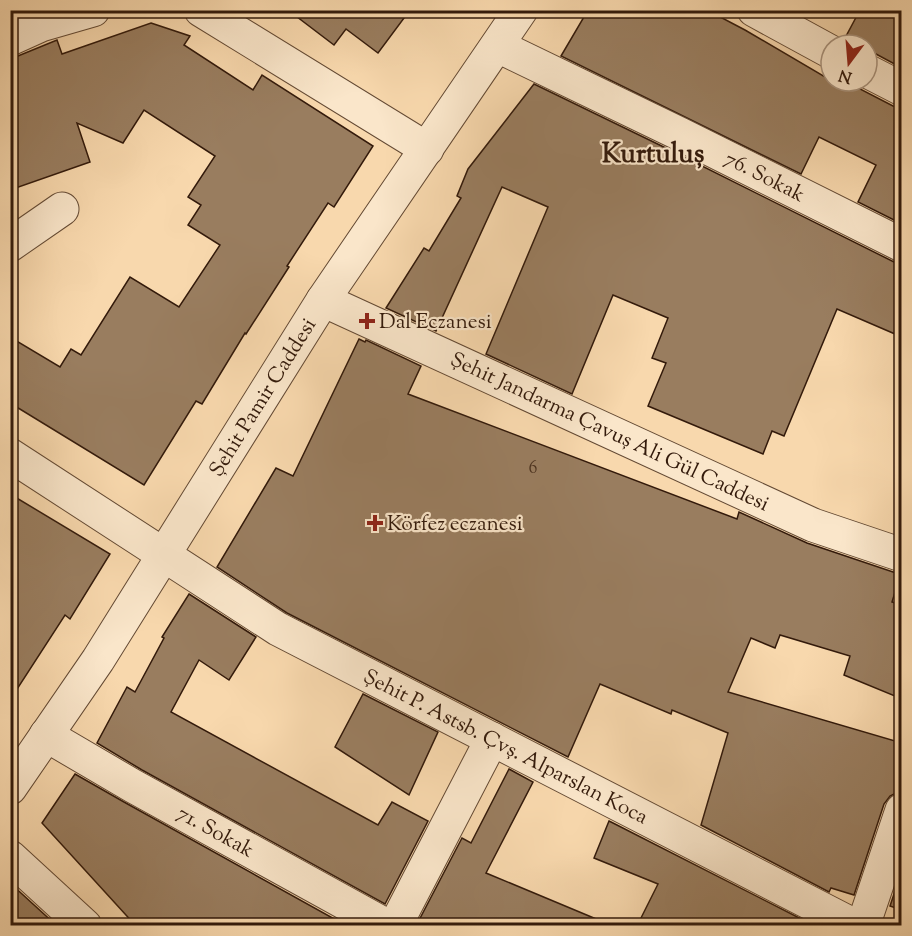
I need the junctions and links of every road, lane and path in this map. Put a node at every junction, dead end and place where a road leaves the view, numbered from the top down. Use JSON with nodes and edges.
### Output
{"nodes":[{"id":1,"x":93,"y":10,"type":"edge"},
{"id":2,"x":201,"y":10,"type":"edge"},
{"id":3,"x":521,"y":10,"type":"edge"},
{"id":4,"x":754,"y":10,"type":"edge"},
{"id":5,"x":10,"y":39,"type":"edge"},
{"id":6,"x":819,"y":45,"type":"edge"},
{"id":7,"x":498,"y":46,"type":"junction"},
{"id":8,"x":879,"y":77,"type":"edge"},
{"id":9,"x":902,"y":89,"type":"edge"},
{"id":10,"x":427,"y":149,"type":"junction"},
{"id":11,"x":62,"y":209,"type":"dead end"},
{"id":12,"x":10,"y":245,"type":"edge"},
{"id":13,"x":902,"y":245,"type":"edge"},
{"id":14,"x":323,"y":300,"type":"junction"},
{"id":15,"x":10,"y":455,"type":"edge"},
{"id":16,"x":164,"y":555,"type":"junction"},
{"id":17,"x":902,"y":555,"type":"edge"},
{"id":18,"x":46,"y":735,"type":"junction"},
{"id":19,"x":492,"y":739,"type":"junction"},
{"id":20,"x":10,"y":788,"type":"edge"},
{"id":21,"x":902,"y":810,"type":"edge"},
{"id":22,"x":10,"y":857,"type":"edge"},
{"id":23,"x":85,"y":926,"type":"edge"},
{"id":24,"x":387,"y":926,"type":"edge"},
{"id":25,"x":395,"y":926,"type":"edge"},
{"id":26,"x":855,"y":926,"type":"edge"},
{"id":27,"x":862,"y":926,"type":"edge"}],
"edges":[{"from":1,"to":5,"type":"street"},
{"from":2,"to":10,"type":"street"},
{"from":3,"to":7,"type":"street","name":"Şehit Pamir Caddesi"},
{"from":4,"to":6,"type":"street"},
{"from":7,"to":10,"type":"street","name":"Şehit Pamir Caddesi"},
{"from":7,"to":13,"type":"street","name":"76. Sokak"},
{"from":8,"to":9,"type":"street"},
{"from":10,"to":14,"type":"street","name":"Şehit Pamir Caddesi"},
{"from":11,"to":12,"type":"street"},
{"from":14,"to":16,"type":"street","name":"Şehit Pamir Caddesi"},
{"from":14,"to":17,"type":"street","name":"Şehit Jandarma Çavuş Ali Gül Caddesi"},
{"from":15,"to":16,"type":"street","name":"Şehit P. Astsb. Çvş. Alparslan Koca"},
{"from":16,"to":18,"type":"street","name":"Şehit Pamir Caddesi"},
{"from":16,"to":19,"type":"street","name":"Şehit P. Astsb. Çvş. Alparslan Koca"},
{"from":18,"to":20,"type":"street","name":"Şehit Pamir Caddesi"},
{"from":18,"to":24,"type":"street","name":"71. Sokak"},
{"from":19,"to":25,"type":"street"},
{"from":19,"to":26,"type":"street","name":"Şehit P. Astsb. Çvş. Alparslan Koca"},
{"from":21,"to":27,"type":"street"},
{"from":22,"to":23,"type":"street"}]}
